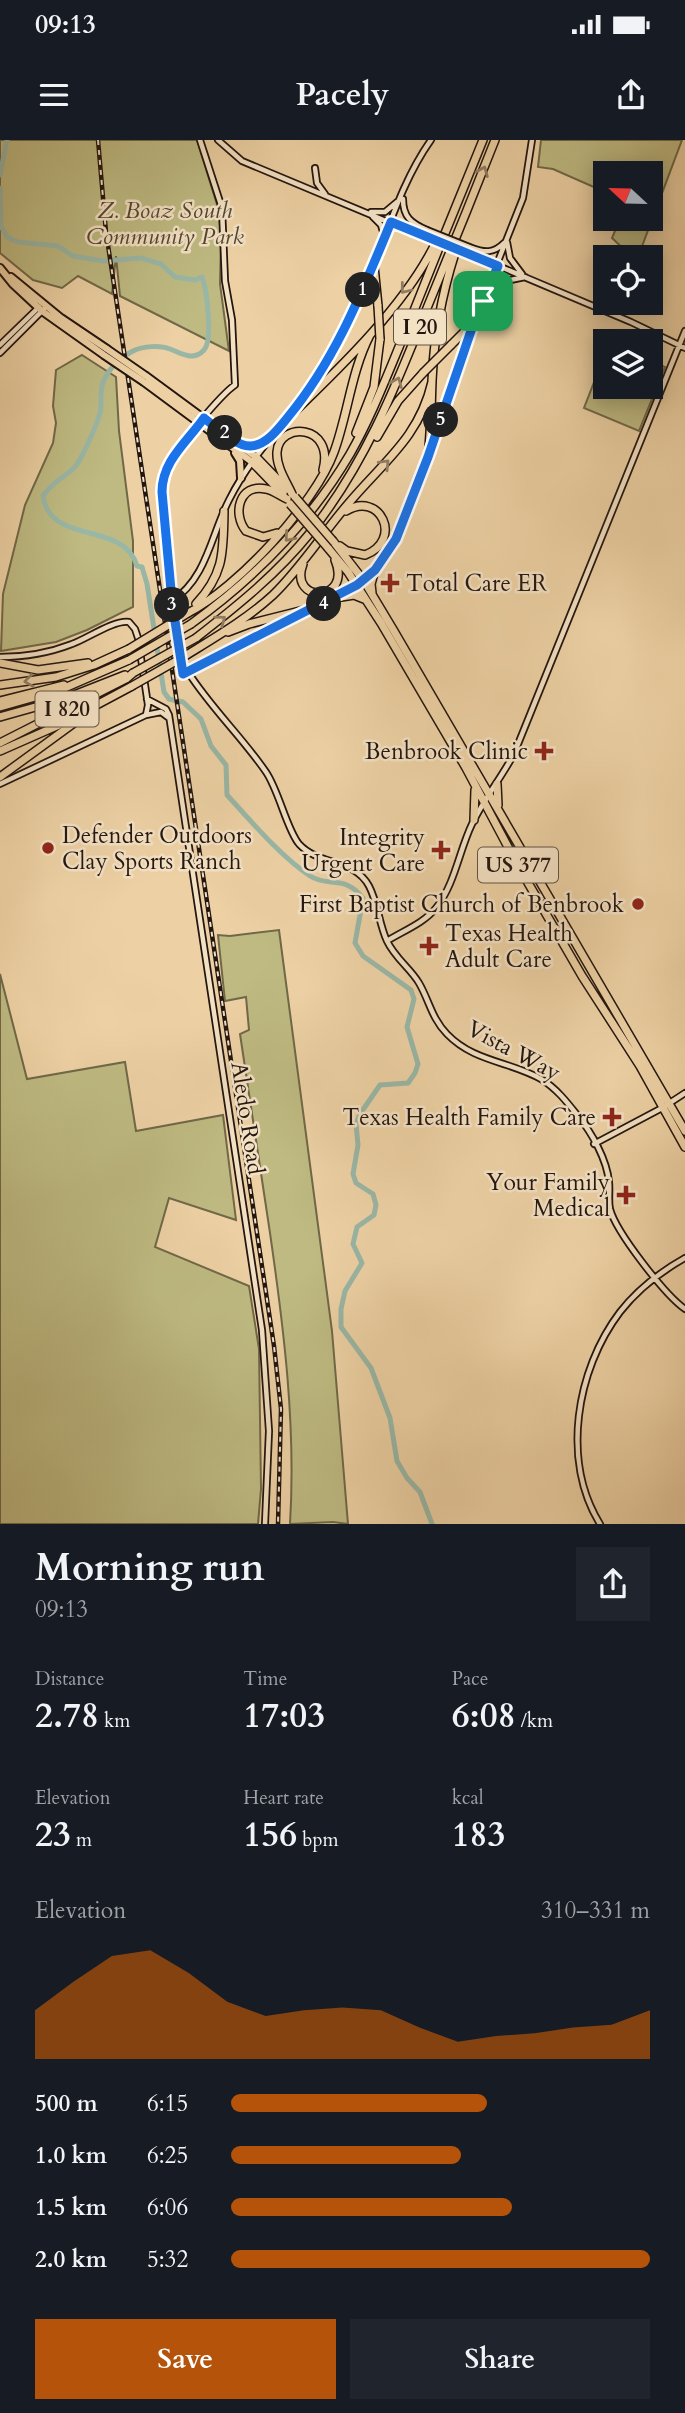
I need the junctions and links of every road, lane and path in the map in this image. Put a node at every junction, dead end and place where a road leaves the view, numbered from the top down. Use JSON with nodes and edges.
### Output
{"nodes":[{"id":1,"x":200,"y":140,"type":"edge"},
{"id":2,"x":218,"y":140,"type":"edge"},
{"id":3,"x":431,"y":140,"type":"edge"},
{"id":4,"x":482,"y":140,"type":"edge"},
{"id":5,"x":495,"y":140,"type":"edge"},
{"id":6,"x":532,"y":140,"type":"edge"},
{"id":7,"x":315,"y":168,"type":"dead end"},
{"id":8,"x":403,"y":194,"type":"junction"},
{"id":9,"x":328,"y":197,"type":"junction"},
{"id":10,"x":468,"y":208,"type":"junction"},
{"id":11,"x":454,"y":211,"type":"junction"},
{"id":12,"x":366,"y":212,"type":"junction"},
{"id":13,"x":391,"y":222,"type":"junction"},
{"id":14,"x":508,"y":240,"type":"junction"},
{"id":15,"x":383,"y":242,"type":"junction"},
{"id":16,"x":374,"y":266,"type":"junction"},
{"id":17,"x":498,"y":266,"type":"junction"},
{"id":18,"x":2,"y":270,"type":"edge"},
{"id":19,"x":526,"y":277,"type":"junction"},
{"id":20,"x":483,"y":301,"type":"junction"},
{"id":21,"x":42,"y":307,"type":"junction"},
{"id":22,"x":474,"y":322,"type":"junction"},
{"id":23,"x":685,"y":331,"type":"edge"},
{"id":24,"x":370,"y":335,"type":"junction"},
{"id":25,"x":0,"y":345,"type":"edge"},
{"id":26,"x":682,"y":347,"type":"edge"},
{"id":27,"x":0,"y":353,"type":"edge"},
{"id":28,"x":432,"y":382,"type":"junction"},
{"id":29,"x":288,"y":418,"type":"junction"},
{"id":30,"x":202,"y":421,"type":"junction"},
{"id":31,"x":272,"y":436,"type":"junction"},
{"id":32,"x":230,"y":442,"type":"junction"},
{"id":33,"x":428,"y":457,"type":"junction"},
{"id":34,"x":254,"y":460,"type":"junction"},
{"id":35,"x":241,"y":478,"type":"junction"},
{"id":36,"x":331,"y":483,"type":"junction"},
{"id":37,"x":314,"y":490,"type":"junction"},
{"id":38,"x":291,"y":498,"type":"junction"},
{"id":39,"x":330,"y":506,"type":"junction"},
{"id":40,"x":224,"y":511,"type":"junction"},
{"id":41,"x":339,"y":515,"type":"junction"},
{"id":42,"x":284,"y":529,"type":"junction"},
{"id":43,"x":331,"y":545,"type":"junction"},
{"id":44,"x":307,"y":555,"type":"junction"},
{"id":45,"x":375,"y":570,"type":"junction"},
{"id":46,"x":360,"y":583,"type":"junction"},
{"id":47,"x":335,"y":598,"type":"junction"},
{"id":48,"x":172,"y":601,"type":"junction"},
{"id":49,"x":372,"y":602,"type":"junction"},
{"id":50,"x":320,"y":606,"type":"junction"},
{"id":51,"x":188,"y":613,"type":"junction"},
{"id":52,"x":208,"y":642,"type":"junction"},
{"id":53,"x":0,"y":657,"type":"edge"},
{"id":54,"x":103,"y":660,"type":"junction"},
{"id":55,"x":0,"y":663,"type":"edge"},
{"id":56,"x":133,"y":673,"type":"junction"},
{"id":57,"x":186,"y":673,"type":"junction"},
{"id":58,"x":0,"y":685,"type":"edge"},
{"id":59,"x":69,"y":685,"type":"junction"},
{"id":60,"x":147,"y":699,"type":"junction"},
{"id":61,"x":0,"y":701,"type":"edge"},
{"id":62,"x":102,"y":703,"type":"junction"},
{"id":63,"x":0,"y":707,"type":"edge"},
{"id":64,"x":146,"y":715,"type":"junction"},
{"id":65,"x":0,"y":717,"type":"edge"},
{"id":66,"x":169,"y":719,"type":"junction"},
{"id":67,"x":0,"y":743,"type":"edge"},
{"id":68,"x":0,"y":751,"type":"edge"},
{"id":69,"x":0,"y":777,"type":"edge"},
{"id":70,"x":498,"y":782,"type":"junction"},
{"id":71,"x":0,"y":784,"type":"edge"},
{"id":72,"x":478,"y":784,"type":"junction"},
{"id":73,"x":489,"y":796,"type":"junction"},
{"id":74,"x":484,"y":804,"type":"junction"},
{"id":75,"x":497,"y":818,"type":"junction"},
{"id":76,"x":475,"y":819,"type":"junction"},
{"id":77,"x":387,"y":941,"type":"junction"},
{"id":78,"x":685,"y":1093,"type":"edge"},
{"id":79,"x":665,"y":1106,"type":"junction"},
{"id":80,"x":685,"y":1131,"type":"edge"},
{"id":81,"x":594,"y":1144,"type":"junction"},
{"id":82,"x":685,"y":1147,"type":"edge"},
{"id":83,"x":685,"y":1258,"type":"edge"},
{"id":84,"x":653,"y":1278,"type":"junction"},
{"id":85,"x":685,"y":1310,"type":"edge"},
{"id":86,"x":265,"y":1524,"type":"edge"},
{"id":87,"x":600,"y":1524,"type":"edge"}],
"edges":[{"from":1,"to":30,"type":"street"},
{"from":2,"to":9,"type":"street"},
{"from":3,"to":8,"type":"street"},
{"from":4,"to":11,"type":"highway","number":"I 20"},
{"from":10,"to":5,"type":"highway","number":"I 20","one_way":true},
{"from":6,"to":14,"type":"street"},
{"from":7,"to":9,"type":"street"},
{"from":8,"to":12,"type":"street"},
{"from":8,"to":13,"type":"street"},
{"from":8,"to":14,"type":"street","bridge":true},
{"from":9,"to":12,"type":"street"},
{"from":10,"to":28,"type":"highway"},
{"from":39,"to":10,"type":"highway","number":"I 20","one_way":true},
{"from":11,"to":24,"type":"highway","one_way":true},
{"from":11,"to":36,"type":"highway","number":"I 20"},
{"from":12,"to":13,"type":"street"},
{"from":12,"to":15,"type":"street"},
{"from":13,"to":15,"type":"street"},
{"from":13,"to":17,"type":"street","bridge":true},
{"from":14,"to":17,"type":"street"},
{"from":14,"to":19,"type":"street"},
{"from":15,"to":16,"type":"street"},
{"from":16,"to":29,"type":"street"},
{"from":16,"to":36,"type":"highway","bridge":true},
{"from":17,"to":19,"type":"street"},
{"from":17,"to":20,"type":"street"},
{"from":18,"to":21,"type":"main road","number":"US 377"},
{"from":19,"to":20,"type":"street"},
{"from":19,"to":26,"type":"street"},
{"from":20,"to":22,"type":"street"},
{"from":21,"to":25,"type":"street"},
{"from":21,"to":27,"type":"street"},
{"from":21,"to":30,"type":"main road","number":"US 377","bridge":true},
{"from":22,"to":33,"type":"street"},
{"from":22,"to":39,"type":"highway","bridge":true},
{"from":23,"to":26,"type":"street"},
{"from":24,"to":29,"type":"highway"},
{"from":24,"to":37,"type":"highway"},
{"from":26,"to":70,"type":"street"},
{"from":28,"to":33,"type":"highway"},
{"from":41,"to":28,"type":"highway","one_way":true},
{"from":29,"to":31,"type":"street"},
{"from":30,"to":32,"type":"main road","number":"US 377"},
{"from":30,"to":48,"type":"street"},
{"from":31,"to":32,"type":"main road"},
{"from":31,"to":34,"type":"street"},
{"from":32,"to":34,"type":"main road","number":"US 377"},
{"from":32,"to":35,"type":"main road"},
{"from":33,"to":45,"type":"street"},
{"from":34,"to":35,"type":"street"},
{"from":34,"to":38,"type":"highway","number":"US 377"},
{"from":35,"to":40,"type":"street"},
{"from":36,"to":59,"type":"highway","number":"I 20","one_way":true,"bridge":true},
{"from":37,"to":38,"type":"highway"},
{"from":37,"to":42,"type":"highway"},
{"from":38,"to":42,"type":"highway"},
{"from":38,"to":43,"type":"highway","number":"US 377","bridge":true},
{"from":56,"to":39,"type":"highway","number":"I 20","one_way":true,"bridge":true},
{"from":40,"to":48,"type":"street"},
{"from":40,"to":51,"type":"highway"},
{"from":41,"to":43,"type":"highway"},
{"from":41,"to":44,"type":"highway"},
{"from":42,"to":51,"type":"highway"},
{"from":43,"to":44,"type":"highway"},
{"from":43,"to":46,"type":"highway","number":"US 377"},
{"from":44,"to":52,"type":"highway"},
{"from":45,"to":46,"type":"street"},
{"from":45,"to":49,"type":"highway"},
{"from":46,"to":47,"type":"street"},
{"from":46,"to":49,"type":"highway","number":"US 377"},
{"from":47,"to":49,"type":"highway"},
{"from":47,"to":50,"type":"street"},
{"from":48,"to":57,"type":"street"},
{"from":49,"to":72,"type":"highway","number":"US 377"},
{"from":50,"to":52,"type":"highway"},
{"from":50,"to":57,"type":"street"},
{"from":51,"to":54,"type":"highway","bridge":true},
{"from":52,"to":62,"type":"highway","bridge":true},
{"from":53,"to":60,"type":"street"},
{"from":54,"to":55,"type":"highway"},
{"from":54,"to":58,"type":"highway","one_way":true},
{"from":56,"to":65,"type":"highway","number":"I 20"},
{"from":56,"to":67,"type":"highway","number":"I 820"},
{"from":57,"to":77,"type":"street","name":"Vista Way"},
{"from":59,"to":61,"type":"highway","number":"I 820"},
{"from":59,"to":63,"type":"highway","number":"I 20"},
{"from":60,"to":64,"type":"street"},
{"from":60,"to":66,"type":"street"},
{"from":62,"to":68,"type":"highway"},
{"from":62,"to":69,"type":"highway"},
{"from":64,"to":66,"type":"street"},
{"from":64,"to":71,"type":"street"},
{"from":66,"to":86,"type":"street","name":"Aledo Road"},
{"from":70,"to":72,"type":"highway"},
{"from":70,"to":73,"type":"street"},
{"from":70,"to":75,"type":"highway"},
{"from":72,"to":73,"type":"highway","number":"US 377"},
{"from":72,"to":74,"type":"highway","number":"US 377"},
{"from":72,"to":76,"type":"highway"},
{"from":73,"to":74,"type":"street"},
{"from":73,"to":75,"type":"highway","number":"US 377"},
{"from":74,"to":75,"type":"highway","number":"US 377"},
{"from":74,"to":76,"type":"street"},
{"from":75,"to":76,"type":"highway"},
{"from":75,"to":79,"type":"highway","number":"US 377"},
{"from":76,"to":77,"type":"street"},
{"from":77,"to":81,"type":"street","name":"Vista Way"},
{"from":78,"to":79,"type":"street"},
{"from":79,"to":80,"type":"highway","number":"US 377"},
{"from":79,"to":81,"type":"street"},
{"from":79,"to":82,"type":"highway","number":"US 377"},
{"from":81,"to":84,"type":"street","name":"Vista Way"},
{"from":83,"to":84,"type":"street"},
{"from":84,"to":85,"type":"street","name":"Vista Way"},
{"from":84,"to":87,"type":"street"}]}
